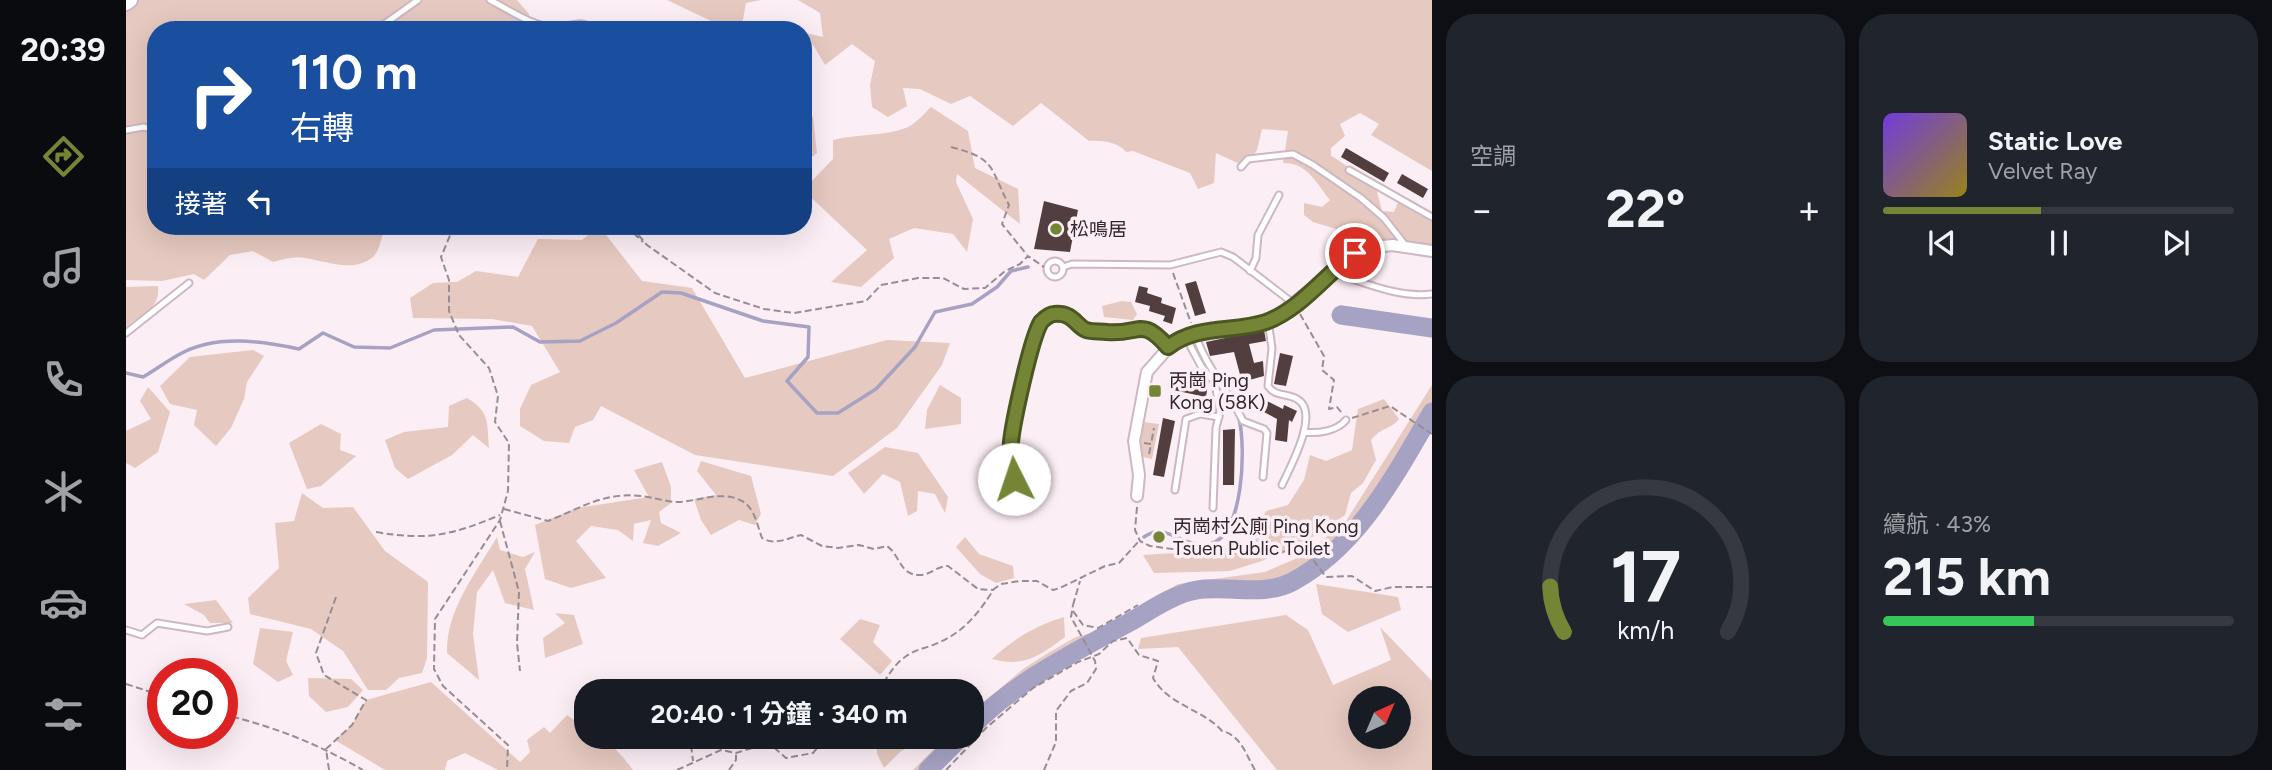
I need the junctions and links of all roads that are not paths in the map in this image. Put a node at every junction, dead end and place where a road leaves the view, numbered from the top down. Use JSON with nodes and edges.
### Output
{"nodes":[{"id":1,"x":418,"y":0,"type":"edge"},
{"id":2,"x":490,"y":0,"type":"edge"},
{"id":3,"x":389,"y":21,"type":"edge"},
{"id":4,"x":531,"y":21,"type":"edge"},
{"id":5,"x":147,"y":128,"type":"edge"},
{"id":6,"x":126,"y":130,"type":"edge"},
{"id":7,"x":1241,"y":167,"type":"dead end"},
{"id":8,"x":1349,"y":170,"type":"dead end"},
{"id":9,"x":1279,"y":195,"type":"dead end"},
{"id":10,"x":1432,"y":217,"type":"edge"},
{"id":11,"x":1408,"y":248,"type":"junction"},
{"id":12,"x":1432,"y":251,"type":"edge"},
{"id":13,"x":1063,"y":267,"type":"dead end"},
{"id":14,"x":1250,"y":271,"type":"junction"},
{"id":15,"x":1333,"y":272,"type":"junction"},
{"id":16,"x":189,"y":283,"type":"dead end"},
{"id":17,"x":1432,"y":293,"type":"edge"},
{"id":18,"x":1295,"y":304,"type":"junction"},
{"id":19,"x":1268,"y":321,"type":"junction"},
{"id":20,"x":126,"y":332,"type":"edge"},
{"id":21,"x":1190,"y":335,"type":"junction"},
{"id":22,"x":1168,"y":347,"type":"junction"},
{"id":23,"x":1219,"y":417,"type":"junction"},
{"id":24,"x":1346,"y":420,"type":"road end"},
{"id":25,"x":1304,"y":432,"type":"junction"},
{"id":26,"x":1263,"y":477,"type":"dead end"},
{"id":27,"x":1282,"y":485,"type":"dead end"},
{"id":28,"x":1175,"y":490,"type":"dead end"},
{"id":29,"x":1138,"y":496,"type":"road end"},
{"id":30,"x":1026,"y":502,"type":"dead end"},
{"id":31,"x":1213,"y":508,"type":"dead end"},
{"id":32,"x":228,"y":627,"type":"dead end"},
{"id":33,"x":126,"y":629,"type":"edge"}],
"edges":[{"from":1,"to":3,"type":"lane"},
{"from":2,"to":4,"type":"lane"},
{"from":5,"to":6,"type":"lane"},
{"from":7,"to":11,"type":"lane"},
{"from":8,"to":10,"type":"lane"},
{"from":9,"to":14,"type":"lane"},
{"from":11,"to":12,"type":"street"},
{"from":11,"to":15,"type":"street"},
{"from":13,"to":14,"type":"lane"},
{"from":14,"to":18,"type":"lane"},
{"from":15,"to":17,"type":"lane"},
{"from":15,"to":18,"type":"street"},
{"from":16,"to":20,"type":"lane"},
{"from":18,"to":19,"type":"street"},
{"from":19,"to":21,"type":"street"},
{"from":19,"to":25,"type":"lane"},
{"from":21,"to":22,"type":"street"},
{"from":21,"to":23,"type":"lane"},
{"from":21,"to":26,"type":"lane"},
{"from":22,"to":29,"type":"street"},
{"from":22,"to":30,"type":"lane"},
{"from":23,"to":28,"type":"lane"},
{"from":23,"to":31,"type":"lane"},
{"from":24,"to":25,"type":"lane"},
{"from":25,"to":27,"type":"lane"},
{"from":32,"to":33,"type":"lane"}]}
